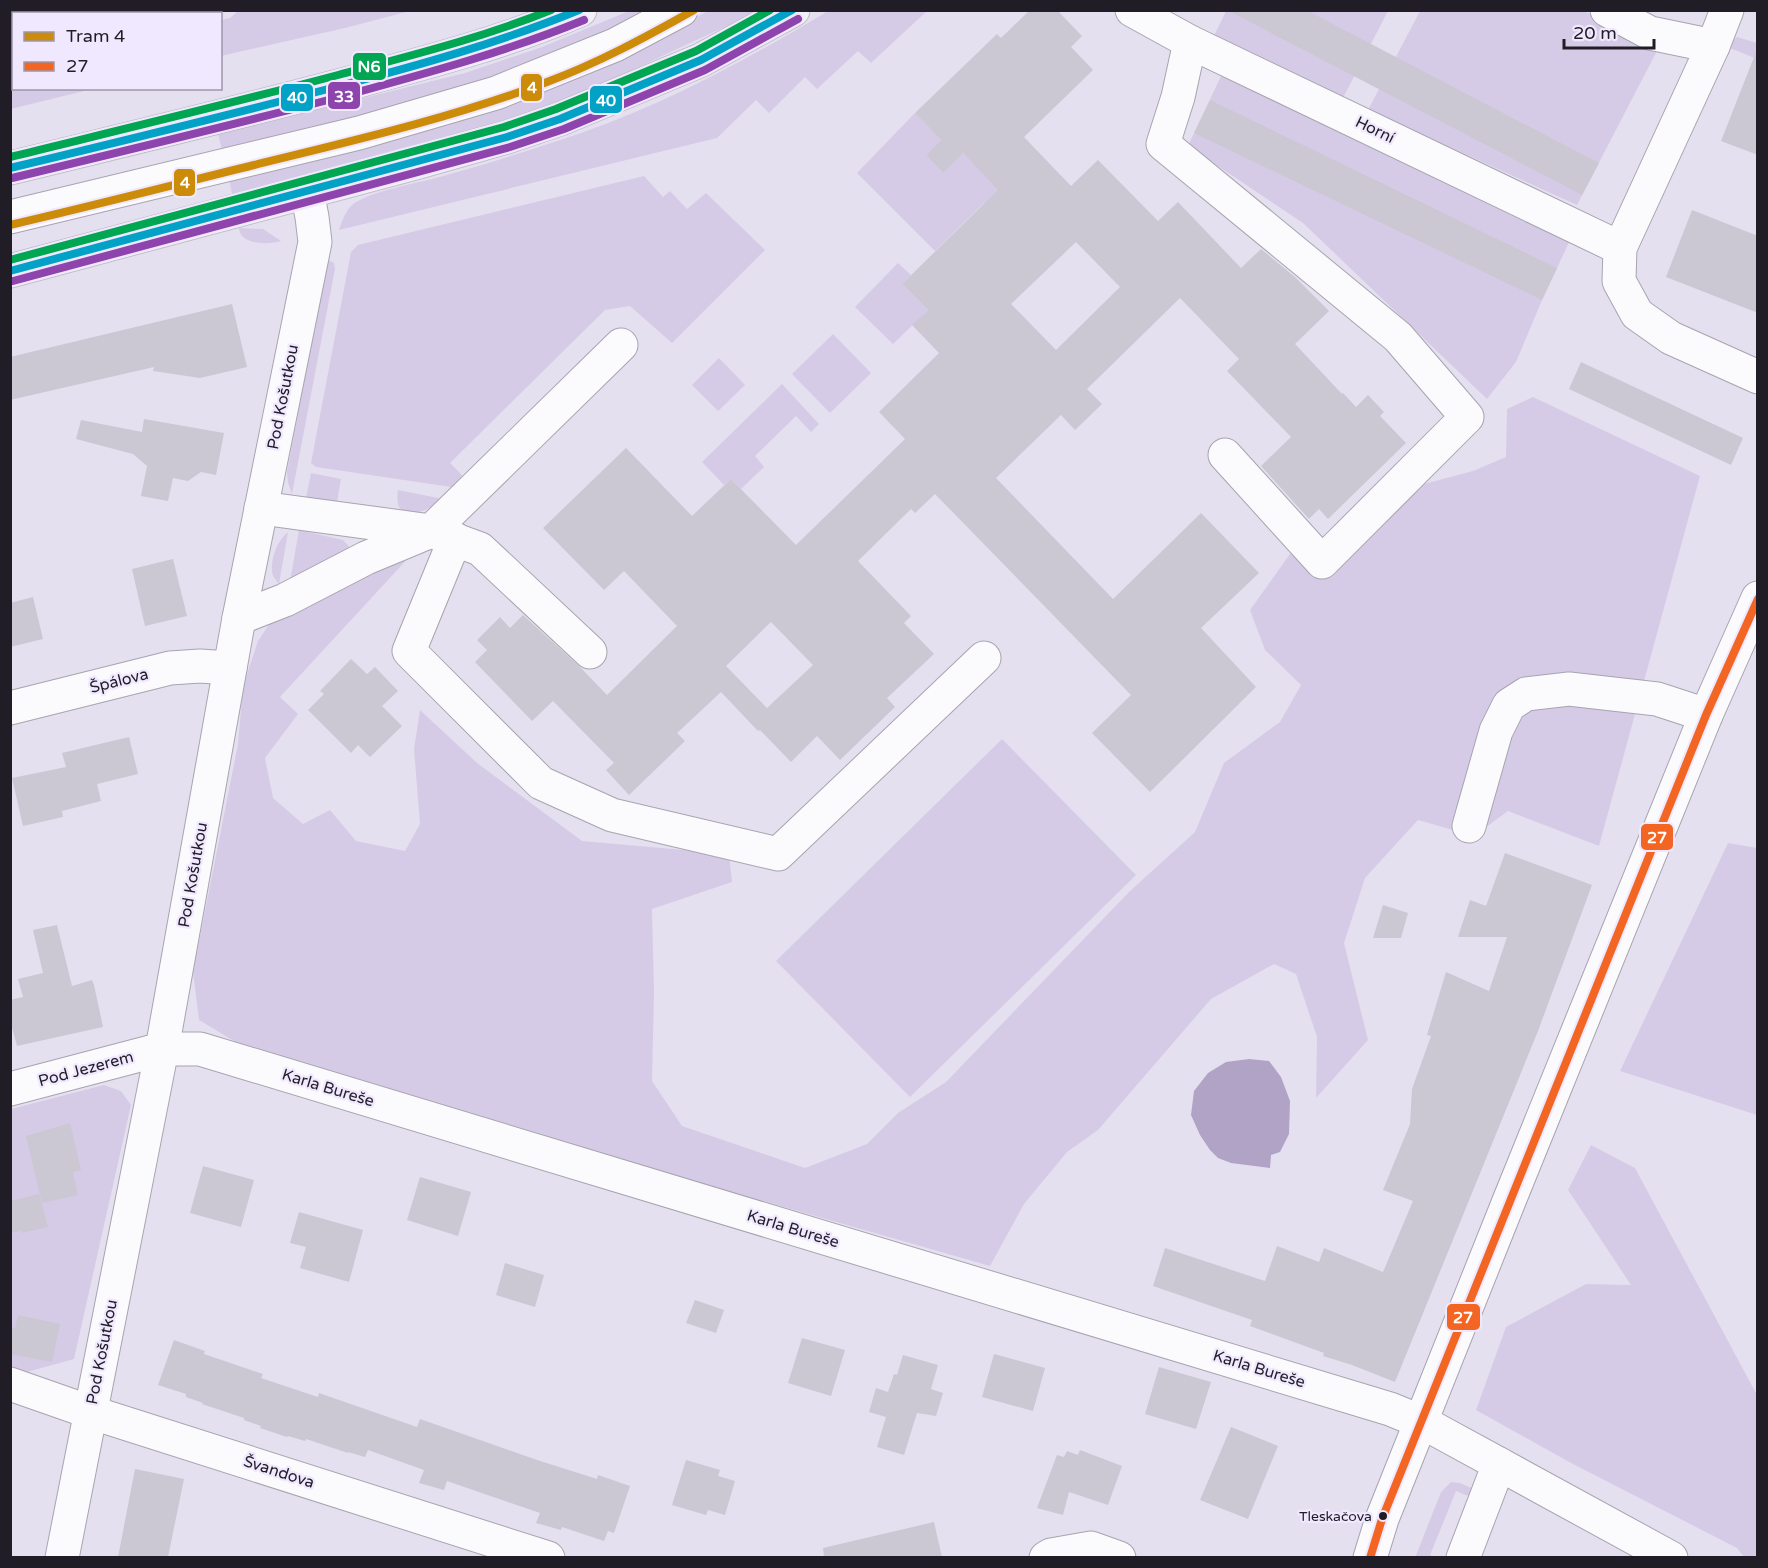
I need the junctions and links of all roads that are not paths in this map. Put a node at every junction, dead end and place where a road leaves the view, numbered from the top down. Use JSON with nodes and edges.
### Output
{"nodes":[{"id":1,"x":580,"y":10,"type":"edge"},
{"id":2,"x":681,"y":10,"type":"edge"},
{"id":3,"x":793,"y":10,"type":"edge"},
{"id":4,"x":1132,"y":10,"type":"edge"},
{"id":5,"x":1607,"y":10,"type":"edge"},
{"id":6,"x":1727,"y":10,"type":"edge"},
{"id":7,"x":1190,"y":42,"type":"junction"},
{"id":8,"x":1713,"y":46,"type":"junction"},
{"id":9,"x":10,"y":168,"type":"edge"},
{"id":10,"x":307,"y":192,"type":"junction"},
{"id":11,"x":10,"y":217,"type":"edge"},
{"id":12,"x":1620,"y":248,"type":"junction"},
{"id":13,"x":10,"y":271,"type":"edge"},
{"id":14,"x":621,"y":345,"type":"dead end"},
{"id":15,"x":1758,"y":376,"type":"edge"},
{"id":16,"x":1225,"y":454,"type":"dead end"},
{"id":17,"x":261,"y":508,"type":"junction"},
{"id":18,"x":443,"y":535,"type":"junction"},
{"id":19,"x":1758,"y":598,"type":"edge"},
{"id":20,"x":239,"y":618,"type":"junction"},
{"id":21,"x":590,"y":652,"type":"dead end"},
{"id":22,"x":984,"y":658,"type":"dead end"},
{"id":23,"x":230,"y":668,"type":"junction"},
{"id":24,"x":10,"y":708,"type":"edge"},
{"id":25,"x":1706,"y":716,"type":"junction"},
{"id":26,"x":1469,"y":826,"type":"dead end"},
{"id":27,"x":162,"y":1049,"type":"junction"},
{"id":28,"x":10,"y":1089,"type":"edge"},
{"id":29,"x":10,"y":1384,"type":"edge"},
{"id":30,"x":90,"y":1412,"type":"junction"},
{"id":31,"x":1422,"y":1422,"type":"junction"},
{"id":32,"x":1499,"y":1464,"type":"junction"},
{"id":33,"x":62,"y":1557,"type":"edge"},
{"id":34,"x":548,"y":1557,"type":"edge"},
{"id":35,"x":1046,"y":1557,"type":"edge"},
{"id":36,"x":1119,"y":1557,"type":"edge"},
{"id":37,"x":1370,"y":1557,"type":"edge"},
{"id":38,"x":1463,"y":1557,"type":"edge"},
{"id":39,"x":1671,"y":1557,"type":"edge"}],
"edges":[{"from":1,"to":9,"type":"main road"},
{"from":2,"to":11,"type":"street"},
{"from":3,"to":10,"type":"main road"},
{"from":4,"to":7,"type":"street","name":"Horní"},
{"from":5,"to":8,"type":"street"},
{"from":6,"to":8,"type":"street"},
{"from":7,"to":12,"type":"street","name":"Horní"},
{"from":7,"to":16,"type":"street"},
{"from":8,"to":12,"type":"street"},
{"from":10,"to":13,"type":"main road"},
{"from":10,"to":17,"type":"street","name":"Pod Košutkou"},
{"from":12,"to":15,"type":"street"},
{"from":14,"to":18,"type":"street"},
{"from":17,"to":18,"type":"street"},
{"from":17,"to":20,"type":"street","name":"Pod Košutkou"},
{"from":18,"to":20,"type":"street"},
{"from":18,"to":21,"type":"street"},
{"from":18,"to":22,"type":"street"},
{"from":19,"to":25,"type":"street"},
{"from":20,"to":23,"type":"street","name":"Pod Košutkou"},
{"from":23,"to":24,"type":"street","name":"Špálova"},
{"from":23,"to":27,"type":"street","name":"Pod Košutkou"},
{"from":25,"to":26,"type":"street"},
{"from":25,"to":31,"type":"street"},
{"from":27,"to":28,"type":"street","name":"Pod Jezerem"},
{"from":27,"to":30,"type":"street","name":"Pod Košutkou"},
{"from":27,"to":31,"type":"street","name":"Karla Bureše"},
{"from":29,"to":30,"type":"street","name":"Švandova"},
{"from":30,"to":33,"type":"street","name":"Pod Košutkou"},
{"from":30,"to":34,"type":"street","name":"Švandova"},
{"from":31,"to":32,"type":"street"},
{"from":31,"to":37,"type":"street"},
{"from":32,"to":38,"type":"street"},
{"from":32,"to":39,"type":"street"},
{"from":35,"to":36,"type":"street"}]}
